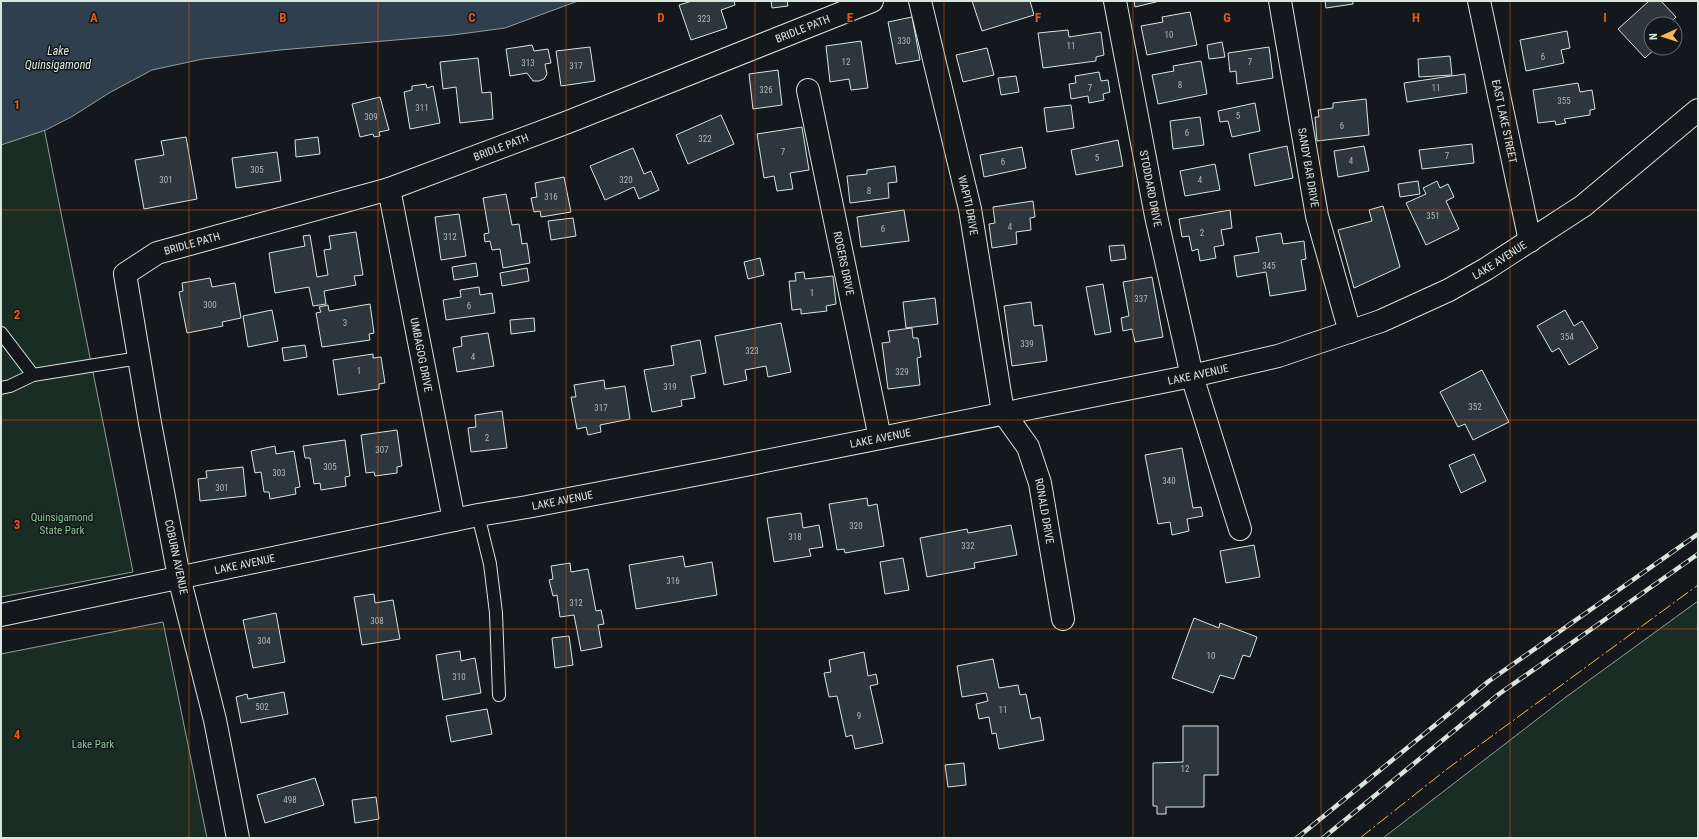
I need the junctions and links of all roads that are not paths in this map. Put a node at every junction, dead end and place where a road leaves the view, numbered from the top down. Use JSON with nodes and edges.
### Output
{"nodes":[{"id":1,"x":872,"y":1,"type":"edge"},
{"id":2,"x":920,"y":1,"type":"edge"},
{"id":3,"x":1115,"y":1,"type":"edge"},
{"id":4,"x":1280,"y":1,"type":"edge"},
{"id":5,"x":1479,"y":1,"type":"edge"},
{"id":6,"x":808,"y":90,"type":"dead end"},
{"id":7,"x":1698,"y":110,"type":"edge"},
{"id":8,"x":389,"y":189,"type":"junction"},
{"id":9,"x":1530,"y":241,"type":"junction"},
{"id":10,"x":125,"y":274,"type":"joint"},
{"id":11,"x":1350,"y":332,"type":"junction"},
{"id":12,"x":1,"y":333,"type":"edge"},
{"id":13,"x":139,"y":358,"type":"junction"},
{"id":14,"x":33,"y":375,"type":"junction"},
{"id":15,"x":1192,"y":376,"type":"junction"},
{"id":16,"x":1,"y":388,"type":"edge"},
{"id":17,"x":1002,"y":412,"type":"junction"},
{"id":18,"x":880,"y":438,"type":"junction"},
{"id":19,"x":478,"y":515,"type":"junction"},
{"id":20,"x":454,"y":520,"type":"junction"},
{"id":21,"x":1240,"y":529,"type":"dead end"},
{"id":22,"x":179,"y":577,"type":"junction"},
{"id":23,"x":1,"y":615,"type":"edge"},
{"id":24,"x":1063,"y":619,"type":"dead end"},
{"id":25,"x":499,"y":695,"type":"dead end"},
{"id":26,"x":238,"y":838,"type":"edge"}],
"edges":[{"from":1,"to":8,"type":"street","name":"BRIDLE PATH"},
{"from":2,"to":17,"type":"street","name":"WAPITI DRIVE"},
{"from":3,"to":15,"type":"street","name":"STODDARD DRIVE"},
{"from":4,"to":11,"type":"street","name":"SANDY BAR DRIVE"},
{"from":5,"to":9,"type":"street","name":"EAST LAKE STREET"},
{"from":6,"to":18,"type":"street","name":"ROGERS DRIVE"},
{"from":7,"to":9,"type":"street","name":"LAKE AVENUE"},
{"from":8,"to":10,"type":"street","name":"BRIDLE PATH"},
{"from":8,"to":20,"type":"street","name":"UMBAGOG DRIVE"},
{"from":9,"to":11,"type":"street","name":"LAKE AVENUE"},
{"from":10,"to":13,"type":"street","name":"COBURN AVENUE"},
{"from":11,"to":15,"type":"street","name":"LAKE AVENUE"},
{"from":12,"to":14,"type":"lane"},
{"from":13,"to":14,"type":"lane"},
{"from":13,"to":22,"type":"street","name":"COBURN AVENUE"},
{"from":14,"to":16,"type":"lane"},
{"from":15,"to":17,"type":"street","name":"LAKE AVENUE"},
{"from":15,"to":21,"type":"street","name":"STODDARD DRIVE"},
{"from":17,"to":18,"type":"street","name":"LAKE AVENUE"},
{"from":17,"to":24,"type":"street","name":"RONALD DRIVE"},
{"from":18,"to":19,"type":"street","name":"LAKE AVENUE"},
{"from":19,"to":20,"type":"street","name":"LAKE AVENUE"},
{"from":19,"to":25,"type":"lane"},
{"from":20,"to":22,"type":"street","name":"LAKE AVENUE"},
{"from":22,"to":23,"type":"street","name":"LAKE AVENUE"},
{"from":22,"to":26,"type":"street","name":"COBURN AVENUE"}]}
